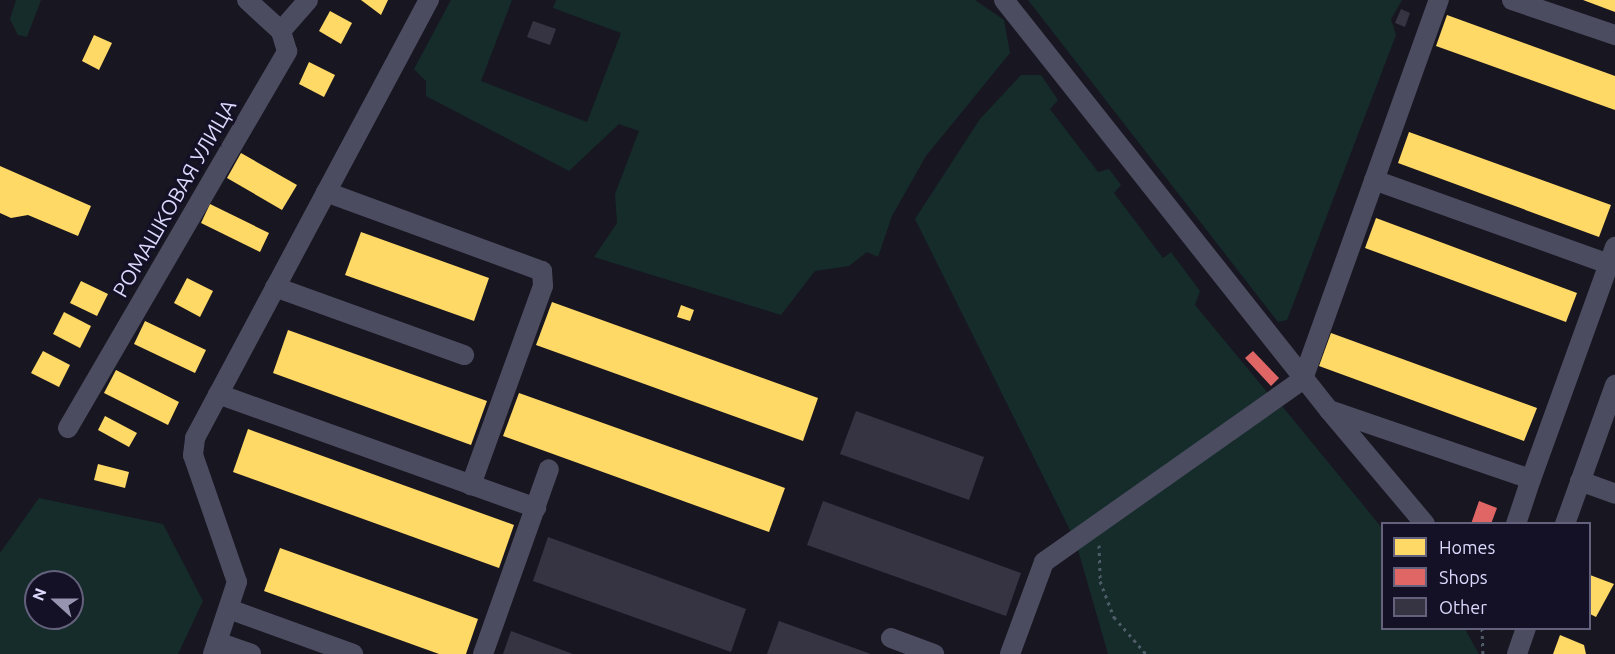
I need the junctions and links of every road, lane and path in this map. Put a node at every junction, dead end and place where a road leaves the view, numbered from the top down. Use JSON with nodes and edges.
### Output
{"nodes":[{"id":1,"x":247,"y":0,"type":"edge"},
{"id":2,"x":308,"y":0,"type":"edge"},
{"id":3,"x":429,"y":0,"type":"edge"},
{"id":4,"x":1004,"y":0,"type":"edge"},
{"id":5,"x":1439,"y":0,"type":"edge"},
{"id":6,"x":1512,"y":0,"type":"edge"},
{"id":7,"x":281,"y":31,"type":"junction"},
{"id":8,"x":1615,"y":35,"type":"edge"},
{"id":9,"x":1374,"y":180,"type":"junction"},
{"id":10,"x":326,"y":192,"type":"junction"},
{"id":11,"x":1612,"y":255,"type":"edge"},
{"id":12,"x":275,"y":287,"type":"junction"},
{"id":13,"x":464,"y":355,"type":"dead end"},
{"id":14,"x":1303,"y":380,"type":"junction"},
{"id":15,"x":1615,"y":386,"type":"edge"},
{"id":16,"x":218,"y":394,"type":"junction"},
{"id":17,"x":1329,"y":410,"type":"junction"},
{"id":18,"x":68,"y":428,"type":"dead end"},
{"id":19,"x":549,"y":469,"type":"dead end"},
{"id":20,"x":1531,"y":479,"type":"junction"},
{"id":21,"x":1580,"y":481,"type":"junction"},
{"id":22,"x":471,"y":485,"type":"junction"},
{"id":23,"x":1615,"y":494,"type":"edge"},
{"id":24,"x":536,"y":508,"type":"junction"},
{"id":25,"x":1106,"y":518,"type":"junction"},
{"id":26,"x":1423,"y":522,"type":"edge"},
{"id":27,"x":1517,"y":522,"type":"edge"},
{"id":28,"x":1566,"y":522,"type":"edge"},
{"id":29,"x":229,"y":609,"type":"junction"},
{"id":30,"x":1482,"y":630,"type":"edge"},
{"id":31,"x":1525,"y":630,"type":"edge"},
{"id":32,"x":891,"y":638,"type":"dead end"},
{"id":33,"x":215,"y":648,"type":"edge"},
{"id":34,"x":251,"y":654,"type":"edge"},
{"id":35,"x":353,"y":654,"type":"edge"},
{"id":36,"x":483,"y":654,"type":"edge"},
{"id":37,"x":934,"y":654,"type":"edge"},
{"id":38,"x":1010,"y":654,"type":"edge"},
{"id":39,"x":1146,"y":654,"type":"edge"},
{"id":40,"x":1483,"y":654,"type":"edge"},
{"id":41,"x":1517,"y":654,"type":"edge"}],
"edges":[{"from":1,"to":7,"type":"street"},
{"from":2,"to":7,"type":"street"},
{"from":3,"to":10,"type":"street"},
{"from":4,"to":14,"type":"street"},
{"from":5,"to":9,"type":"street"},
{"from":6,"to":8,"type":"street"},
{"from":7,"to":18,"type":"street","name":"РОМАШКОВАЯ УЛИЦА"},
{"from":9,"to":11,"type":"street"},
{"from":9,"to":14,"type":"street"},
{"from":10,"to":12,"type":"street"},
{"from":10,"to":22,"type":"street"},
{"from":11,"to":20,"type":"street"},
{"from":12,"to":13,"type":"street"},
{"from":12,"to":16,"type":"street"},
{"from":14,"to":17,"type":"street"},
{"from":14,"to":25,"type":"street"},
{"from":15,"to":21,"type":"street"},
{"from":16,"to":22,"type":"street"},
{"from":16,"to":29,"type":"street"},
{"from":17,"to":20,"type":"street"},
{"from":17,"to":26,"type":"street"},
{"from":19,"to":24,"type":"street"},
{"from":20,"to":27,"type":"street"},
{"from":21,"to":23,"type":"street"},
{"from":21,"to":28,"type":"street"},
{"from":22,"to":24,"type":"street"},
{"from":24,"to":36,"type":"street"},
{"from":25,"to":38,"type":"street"},
{"from":25,"to":39,"type":"path"},
{"from":29,"to":33,"type":"street"},
{"from":29,"to":35,"type":"street"},
{"from":30,"to":40,"type":"path"},
{"from":31,"to":41,"type":"street"},
{"from":32,"to":37,"type":"street"},
{"from":33,"to":34,"type":"street"}]}
